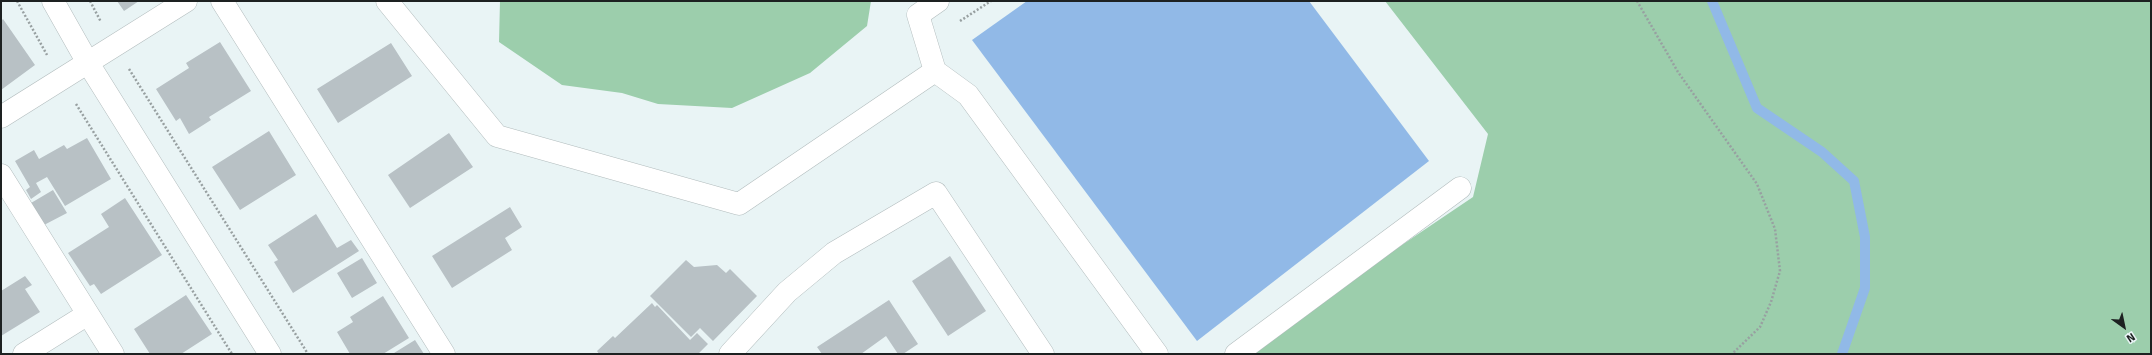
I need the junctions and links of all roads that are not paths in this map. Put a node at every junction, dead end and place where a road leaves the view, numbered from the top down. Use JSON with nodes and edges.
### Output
{"nodes":[{"id":1,"x":53,"y":1,"type":"edge"},
{"id":2,"x":186,"y":1,"type":"edge"},
{"id":3,"x":222,"y":1,"type":"edge"},
{"id":4,"x":387,"y":1,"type":"edge"},
{"id":5,"x":938,"y":1,"type":"edge"},
{"id":6,"x":88,"y":63,"type":"junction"},
{"id":7,"x":935,"y":71,"type":"junction"},
{"id":8,"x":1,"y":117,"type":"edge"},
{"id":9,"x":1,"y":175,"type":"edge"},
{"id":10,"x":1460,"y":188,"type":"dead end"},
{"id":11,"x":88,"y":314,"type":"junction"},
{"id":12,"x":24,"y":354,"type":"edge"},
{"id":13,"x":112,"y":354,"type":"edge"},
{"id":14,"x":270,"y":354,"type":"edge"},
{"id":15,"x":444,"y":354,"type":"edge"},
{"id":16,"x":730,"y":354,"type":"edge"},
{"id":17,"x":1043,"y":354,"type":"edge"},
{"id":18,"x":1158,"y":354,"type":"edge"},
{"id":19,"x":1236,"y":354,"type":"edge"}],
"edges":[{"from":1,"to":6,"type":"street"},
{"from":2,"to":6,"type":"street"},
{"from":3,"to":15,"type":"street"},
{"from":4,"to":7,"type":"street"},
{"from":5,"to":7,"type":"street"},
{"from":6,"to":8,"type":"street"},
{"from":6,"to":14,"type":"street"},
{"from":7,"to":18,"type":"street"},
{"from":9,"to":11,"type":"street"},
{"from":10,"to":19,"type":"street"},
{"from":11,"to":12,"type":"street"},
{"from":11,"to":13,"type":"street"},
{"from":16,"to":17,"type":"street"}]}
